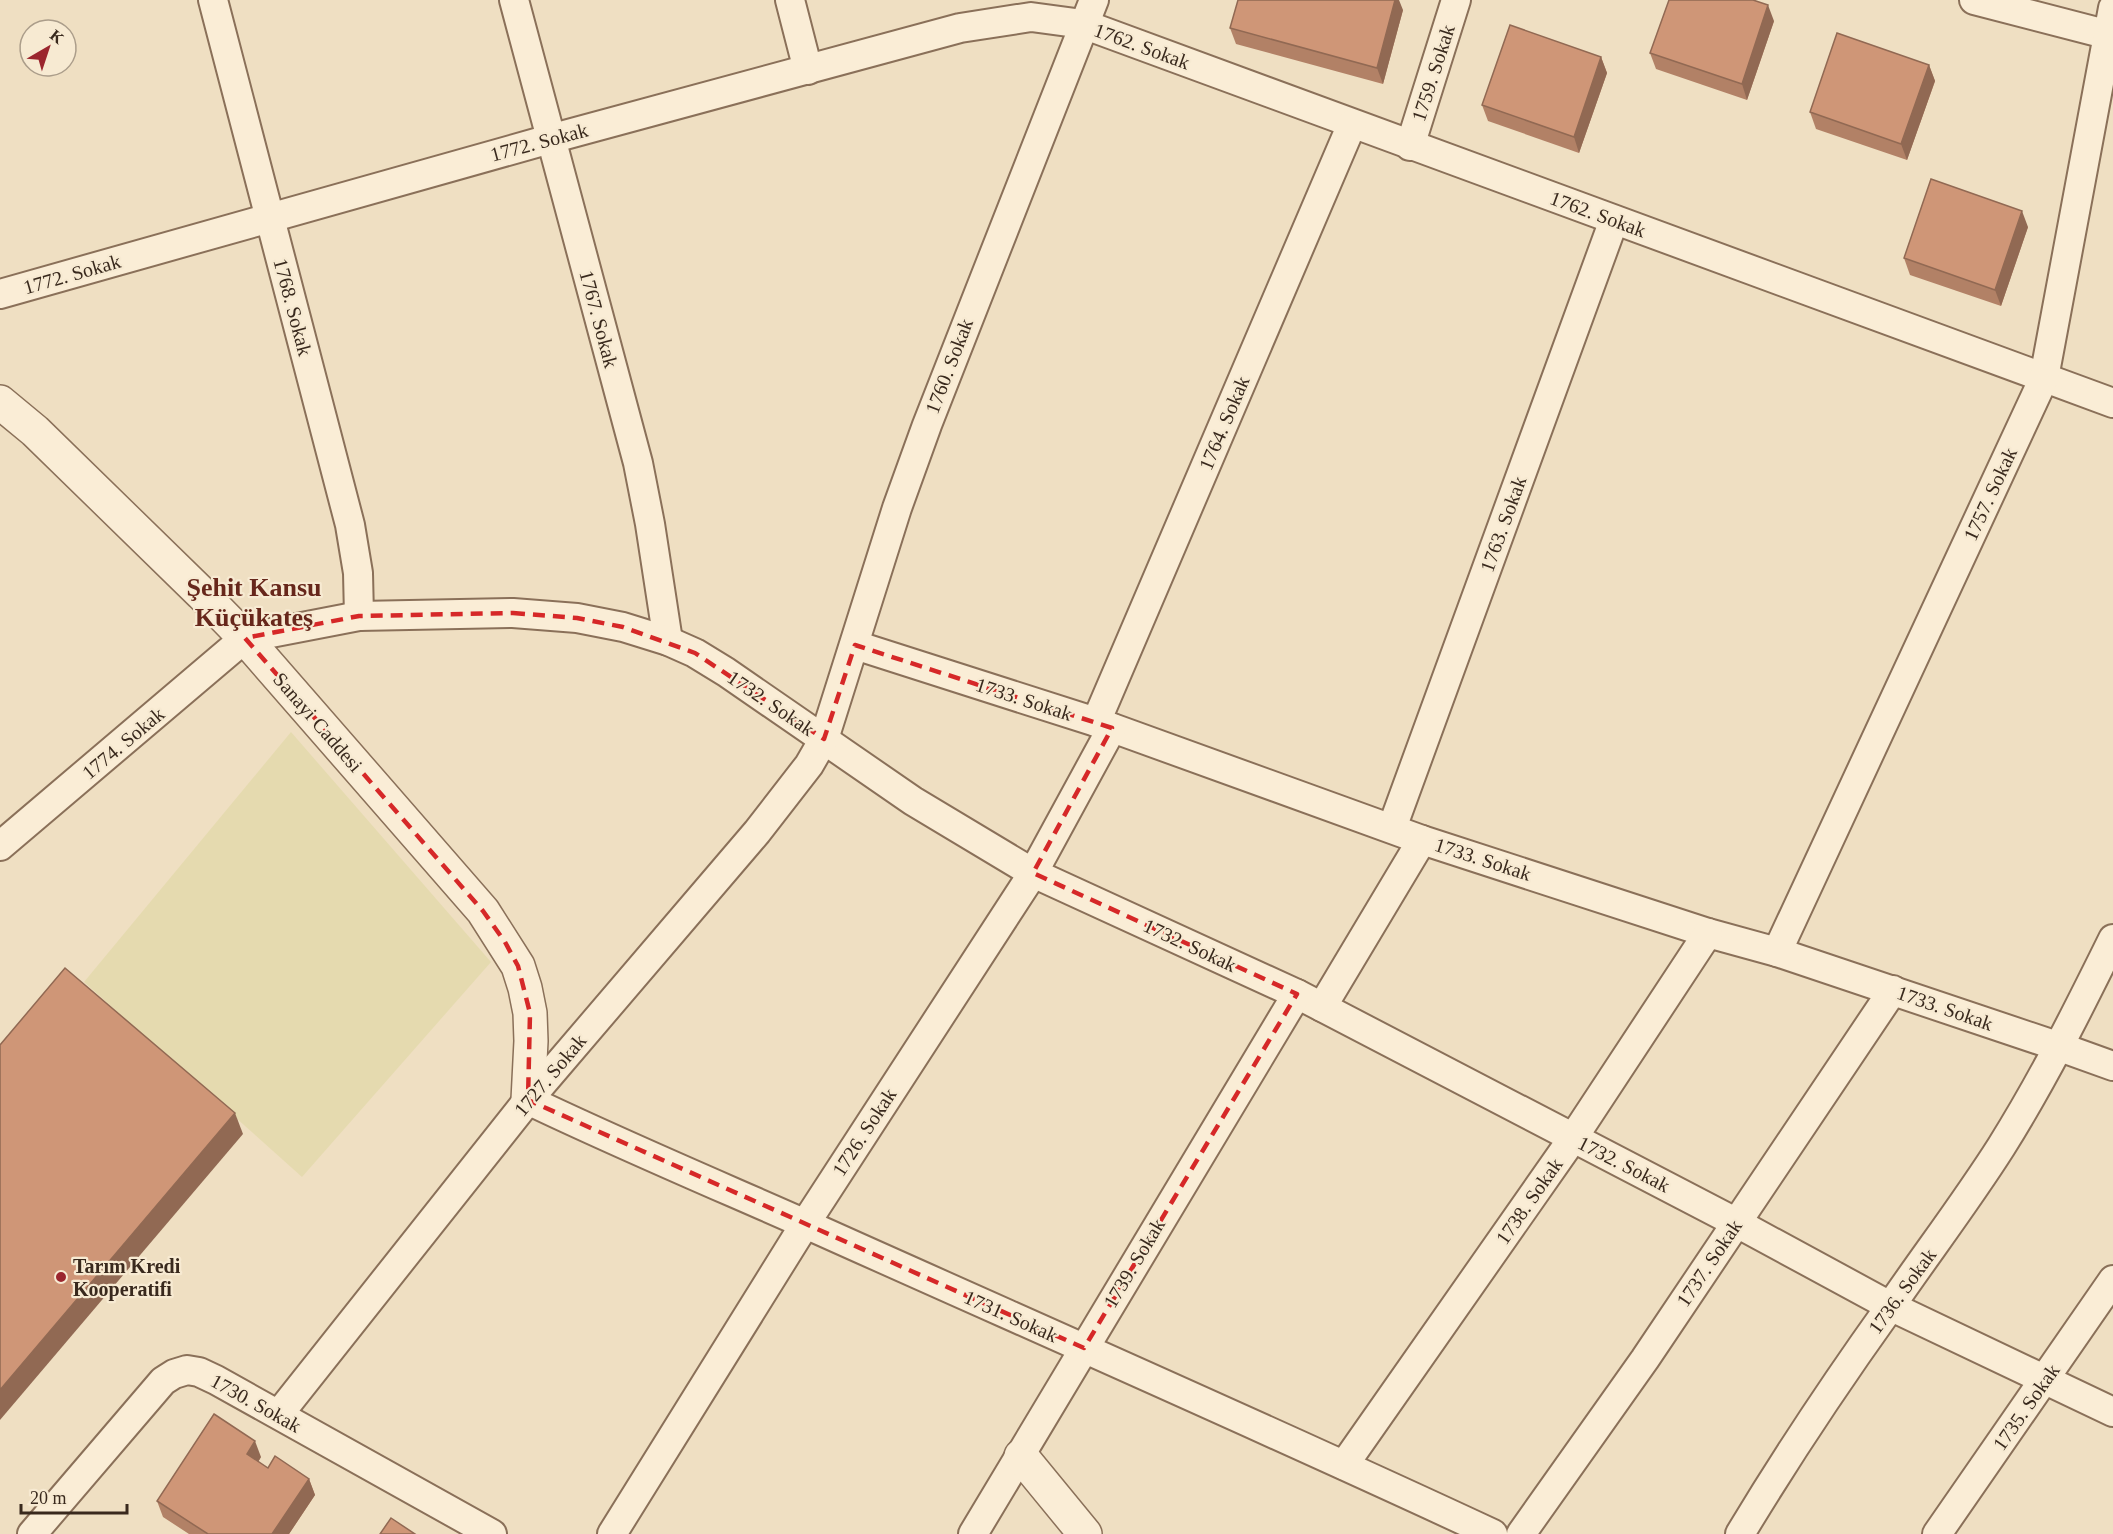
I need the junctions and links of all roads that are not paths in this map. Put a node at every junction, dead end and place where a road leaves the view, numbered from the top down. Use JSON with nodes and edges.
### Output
{"nodes":[{"id":1,"x":213,"y":0,"type":"edge"},
{"id":2,"x":514,"y":0,"type":"edge"},
{"id":3,"x":790,"y":0,"type":"edge"},
{"id":4,"x":1456,"y":0,"type":"edge"},
{"id":5,"x":1974,"y":0,"type":"edge"},
{"id":6,"x":1084,"y":8,"type":"edge"},
{"id":7,"x":2111,"y":26,"type":"edge"},
{"id":8,"x":808,"y":70,"type":"junction"},
{"id":9,"x":1352,"y":124,"type":"junction"},
{"id":10,"x":550,"y":139,"type":"junction"},
{"id":11,"x":1410,"y":146,"type":"junction"},
{"id":12,"x":270,"y":218,"type":"junction"},
{"id":13,"x":1614,"y":220,"type":"junction"},
{"id":14,"x":0,"y":294,"type":"edge"},
{"id":15,"x":2044,"y":378,"type":"junction"},
{"id":16,"x":0,"y":402,"type":"edge"},
{"id":17,"x":2113,"y":403,"type":"edge"},
{"id":18,"x":358,"y":616,"type":"junction"},
{"id":19,"x":245,"y":639,"type":"junction"},
{"id":20,"x":668,"y":641,"type":"junction"},
{"id":21,"x":855,"y":645,"type":"junction"},
{"id":22,"x":1104,"y":725,"type":"junction"},
{"id":23,"x":824,"y":739,"type":"junction"},
{"id":24,"x":1392,"y":828,"type":"junction"},
{"id":25,"x":1422,"y":840,"type":"junction"},
{"id":26,"x":0,"y":846,"type":"edge"},
{"id":27,"x":1032,"y":873,"type":"junction"},
{"id":28,"x":1708,"y":933,"type":"junction"},
{"id":29,"x":2113,"y":939,"type":"edge"},
{"id":30,"x":1777,"y":952,"type":"junction"},
{"id":31,"x":1893,"y":990,"type":"junction"},
{"id":32,"x":1297,"y":994,"type":"junction"},
{"id":33,"x":1322,"y":1007,"type":"junction"},
{"id":34,"x":2060,"y":1047,"type":"junction"},
{"id":35,"x":2113,"y":1066,"type":"edge"},
{"id":36,"x":528,"y":1100,"type":"junction"},
{"id":37,"x":1573,"y":1138,"type":"junction"},
{"id":38,"x":1737,"y":1222,"type":"junction"},
{"id":39,"x":805,"y":1224,"type":"junction"},
{"id":40,"x":2113,"y":1280,"type":"edge"},
{"id":41,"x":1890,"y":1306,"type":"junction"},
{"id":42,"x":1084,"y":1348,"type":"junction"},
{"id":43,"x":2046,"y":1379,"type":"junction"},
{"id":44,"x":2113,"y":1412,"type":"edge"},
{"id":45,"x":279,"y":1414,"type":"junction"},
{"id":46,"x":1021,"y":1456,"type":"junction"},
{"id":47,"x":1344,"y":1465,"type":"junction"},
{"id":48,"x":32,"y":1534,"type":"edge"},
{"id":49,"x":492,"y":1534,"type":"edge"},
{"id":50,"x":612,"y":1534,"type":"edge"},
{"id":51,"x":973,"y":1534,"type":"edge"},
{"id":52,"x":1085,"y":1534,"type":"edge"},
{"id":53,"x":1493,"y":1534,"type":"edge"},
{"id":54,"x":1521,"y":1534,"type":"edge"},
{"id":55,"x":1740,"y":1534,"type":"edge"},
{"id":56,"x":1937,"y":1534,"type":"edge"}],
"edges":[{"from":1,"to":12,"type":"street","name":"1768. Sokak"},
{"from":2,"to":10,"type":"street","name":"1767. Sokak"},
{"from":3,"to":8,"type":"street"},
{"from":4,"to":11,"type":"street","name":"1759. Sokak"},
{"from":5,"to":7,"type":"street"},
{"from":6,"to":8,"type":"street","name":"1772. Sokak"},
{"from":6,"to":9,"type":"street","name":"1762. Sokak"},
{"from":6,"to":21,"type":"street","name":"1760. Sokak"},
{"from":7,"to":15,"type":"street","name":"1757. Sokak"},
{"from":8,"to":10,"type":"street","name":"1772. Sokak"},
{"from":9,"to":11,"type":"street","name":"1762. Sokak"},
{"from":9,"to":22,"type":"street","name":"1764. Sokak"},
{"from":10,"to":12,"type":"street","name":"1772. Sokak"},
{"from":10,"to":20,"type":"street","name":"1767. Sokak"},
{"from":11,"to":13,"type":"street","name":"1762. Sokak"},
{"from":12,"to":14,"type":"street","name":"1772. Sokak"},
{"from":12,"to":18,"type":"street","name":"1768. Sokak"},
{"from":13,"to":15,"type":"street","name":"1762. Sokak"},
{"from":13,"to":24,"type":"street","name":"1763. Sokak"},
{"from":15,"to":17,"type":"street","name":"1762. Sokak"},
{"from":15,"to":30,"type":"street","name":"1757. Sokak"},
{"from":16,"to":19,"type":"street","name":"Sanayi Caddesi"},
{"from":18,"to":19,"type":"street","name":"1732. Sokak"},
{"from":18,"to":20,"type":"street","name":"1732. Sokak"},
{"from":19,"to":26,"type":"street","name":"1774. Sokak"},
{"from":19,"to":36,"type":"street","name":"Sanayi Caddesi"},
{"from":20,"to":23,"type":"street","name":"1732. Sokak"},
{"from":21,"to":22,"type":"street","name":"1733. Sokak"},
{"from":21,"to":23,"type":"street","name":"1760. Sokak"},
{"from":22,"to":24,"type":"street","name":"1733. Sokak"},
{"from":22,"to":27,"type":"street","name":"1726. Sokak"},
{"from":23,"to":27,"type":"street","name":"1732. Sokak"},
{"from":23,"to":36,"type":"street","name":"1727. Sokak"},
{"from":24,"to":25,"type":"street","name":"1733. Sokak"},
{"from":25,"to":28,"type":"street","name":"1733. Sokak"},
{"from":25,"to":33,"type":"street"},
{"from":27,"to":32,"type":"street","name":"1732. Sokak"},
{"from":27,"to":39,"type":"street","name":"1726. Sokak"},
{"from":28,"to":30,"type":"street","name":"1733. Sokak"},
{"from":28,"to":37,"type":"street","name":"1738. Sokak"},
{"from":29,"to":34,"type":"street","name":"1736. Sokak"},
{"from":30,"to":31,"type":"street","name":"1733. Sokak"},
{"from":31,"to":34,"type":"street","name":"1733. Sokak"},
{"from":31,"to":38,"type":"street","name":"1737. Sokak"},
{"from":32,"to":33,"type":"street","name":"1732. Sokak"},
{"from":32,"to":42,"type":"street","name":"1739. Sokak"},
{"from":33,"to":37,"type":"street","name":"1732. Sokak"},
{"from":34,"to":35,"type":"street","name":"1733. Sokak"},
{"from":34,"to":41,"type":"street","name":"1736. Sokak"},
{"from":36,"to":39,"type":"street","name":"1731. Sokak"},
{"from":36,"to":45,"type":"street","name":"1727. Sokak"},
{"from":37,"to":38,"type":"street","name":"1732. Sokak"},
{"from":37,"to":47,"type":"street","name":"1738. Sokak"},
{"from":38,"to":41,"type":"street","name":"1732. Sokak"},
{"from":38,"to":54,"type":"street","name":"1737. Sokak"},
{"from":39,"to":42,"type":"street","name":"1731. Sokak"},
{"from":39,"to":50,"type":"street","name":"1726. Sokak"},
{"from":40,"to":43,"type":"street","name":"1735. Sokak"},
{"from":41,"to":43,"type":"street","name":"1732. Sokak"},
{"from":41,"to":55,"type":"street","name":"1736. Sokak"},
{"from":42,"to":46,"type":"street","name":"1739. Sokak"},
{"from":42,"to":47,"type":"street","name":"1731. Sokak"},
{"from":43,"to":44,"type":"street","name":"1732. Sokak"},
{"from":43,"to":56,"type":"street","name":"1735. Sokak"},
{"from":45,"to":48,"type":"street","name":"1730. Sokak"},
{"from":45,"to":49,"type":"street","name":"1730. Sokak"},
{"from":46,"to":51,"type":"street","name":"1739. Sokak"},
{"from":46,"to":52,"type":"street"},
{"from":47,"to":53,"type":"street","name":"1731. Sokak"}]}
